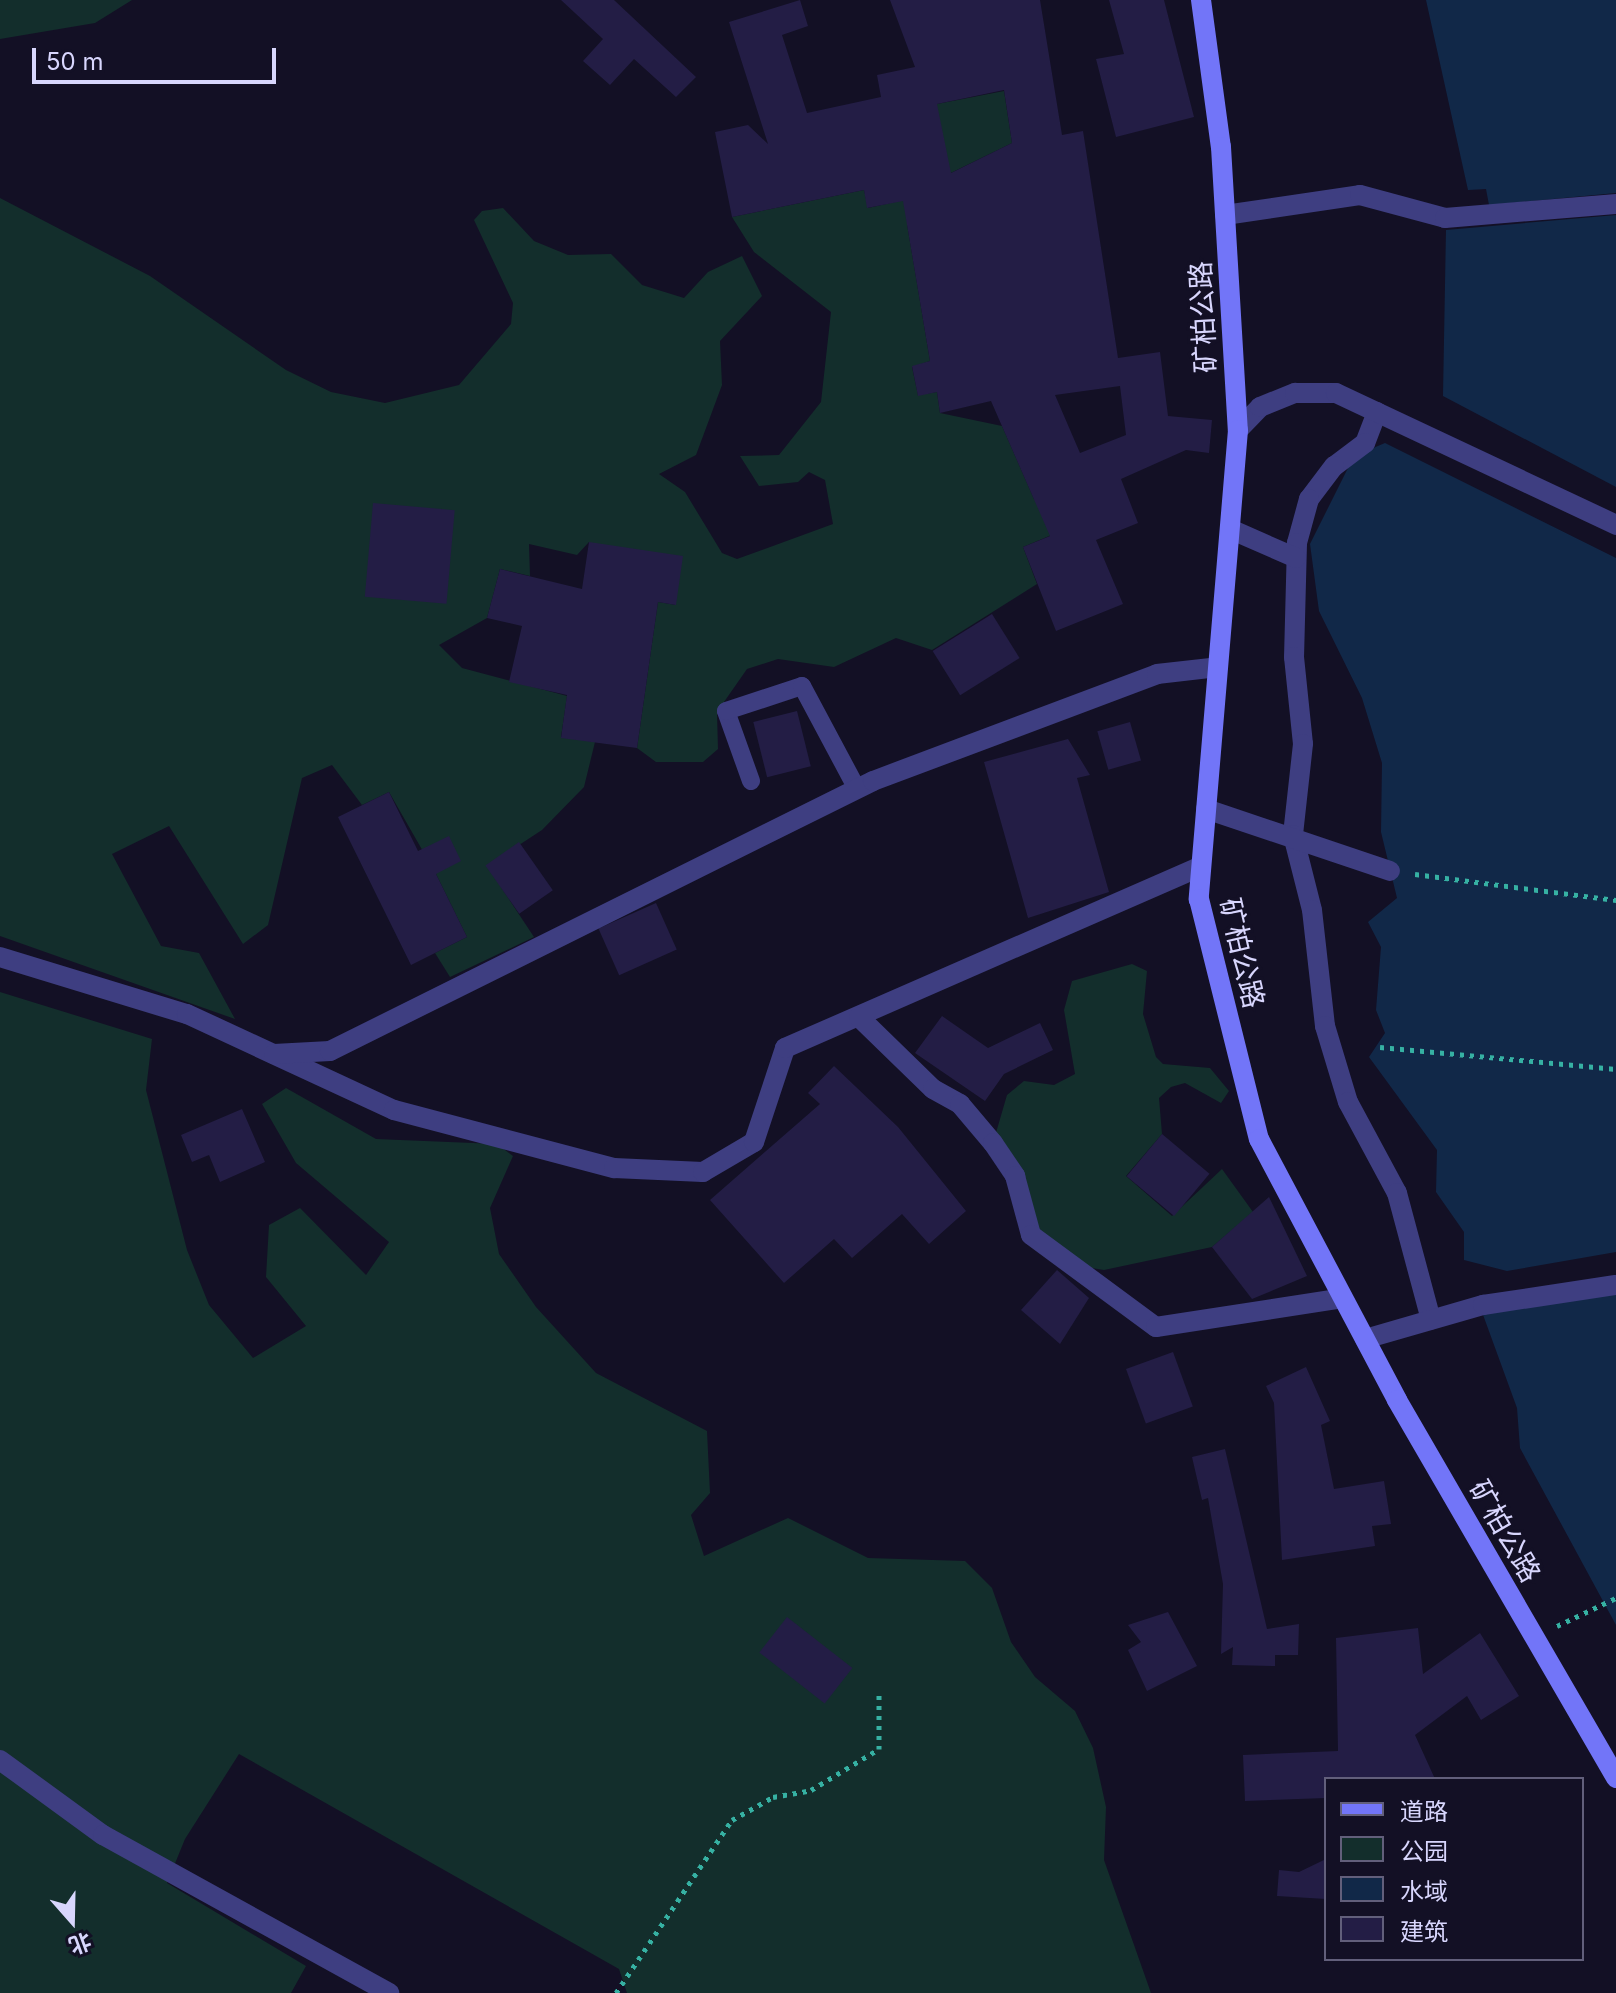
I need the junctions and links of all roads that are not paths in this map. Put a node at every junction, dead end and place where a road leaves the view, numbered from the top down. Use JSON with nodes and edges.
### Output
{"nodes":[{"id":1,"x":1201,"y":0,"type":"edge"},
{"id":2,"x":1616,"y":204,"type":"edge"},
{"id":3,"x":1225,"y":215,"type":"junction"},
{"id":4,"x":1377,"y":412,"type":"junction"},
{"id":5,"x":1238,"y":430,"type":"junction"},
{"id":6,"x":1616,"y":525,"type":"edge"},
{"id":7,"x":1230,"y":529,"type":"junction"},
{"id":8,"x":1296,"y":558,"type":"junction"},
{"id":9,"x":1218,"y":667,"type":"junction"},
{"id":10,"x":751,"y":781,"type":"dead end"},
{"id":11,"x":857,"y":789,"type":"junction"},
{"id":12,"x":1206,"y":809,"type":"junction"},
{"id":13,"x":1293,"y":835,"type":"junction"},
{"id":14,"x":1201,"y":866,"type":"junction"},
{"id":15,"x":1390,"y":871,"type":"road end"},
{"id":16,"x":0,"y":957,"type":"edge"},
{"id":17,"x":859,"y":1017,"type":"junction"},
{"id":18,"x":271,"y":1054,"type":"junction"},
{"id":19,"x":1616,"y":1285,"type":"edge"},
{"id":20,"x":1343,"y":1298,"type":"junction"},
{"id":21,"x":1431,"y":1320,"type":"junction"},
{"id":22,"x":1365,"y":1339,"type":"junction"},
{"id":23,"x":0,"y":1760,"type":"edge"},
{"id":24,"x":1616,"y":1778,"type":"edge"},
{"id":25,"x":389,"y":1993,"type":"edge"}],
"edges":[{"from":1,"to":3,"type":"street","name":"矿柏公路"},
{"from":2,"to":3,"type":"street"},
{"from":3,"to":5,"type":"street","name":"矿柏公路"},
{"from":4,"to":5,"type":"street"},
{"from":4,"to":6,"type":"street"},
{"from":4,"to":8,"type":"street"},
{"from":5,"to":7,"type":"street","name":"矿柏公路"},
{"from":7,"to":8,"type":"street"},
{"from":7,"to":9,"type":"street","name":"矿柏公路"},
{"from":8,"to":13,"type":"street"},
{"from":9,"to":11,"type":"street"},
{"from":9,"to":12,"type":"street","name":"矿柏公路"},
{"from":10,"to":11,"type":"lane"},
{"from":11,"to":18,"type":"street"},
{"from":12,"to":13,"type":"street"},
{"from":12,"to":14,"type":"street","name":"矿柏公路"},
{"from":13,"to":15,"type":"street"},
{"from":13,"to":21,"type":"street"},
{"from":14,"to":17,"type":"street"},
{"from":14,"to":20,"type":"street","name":"矿柏公路"},
{"from":16,"to":18,"type":"street"},
{"from":17,"to":18,"type":"street"},
{"from":17,"to":20,"type":"street"},
{"from":19,"to":21,"type":"street"},
{"from":20,"to":22,"type":"street","name":"矿柏公路"},
{"from":21,"to":22,"type":"street"},
{"from":22,"to":24,"type":"street","name":"矿柏公路"},
{"from":23,"to":25,"type":"street"}]}
